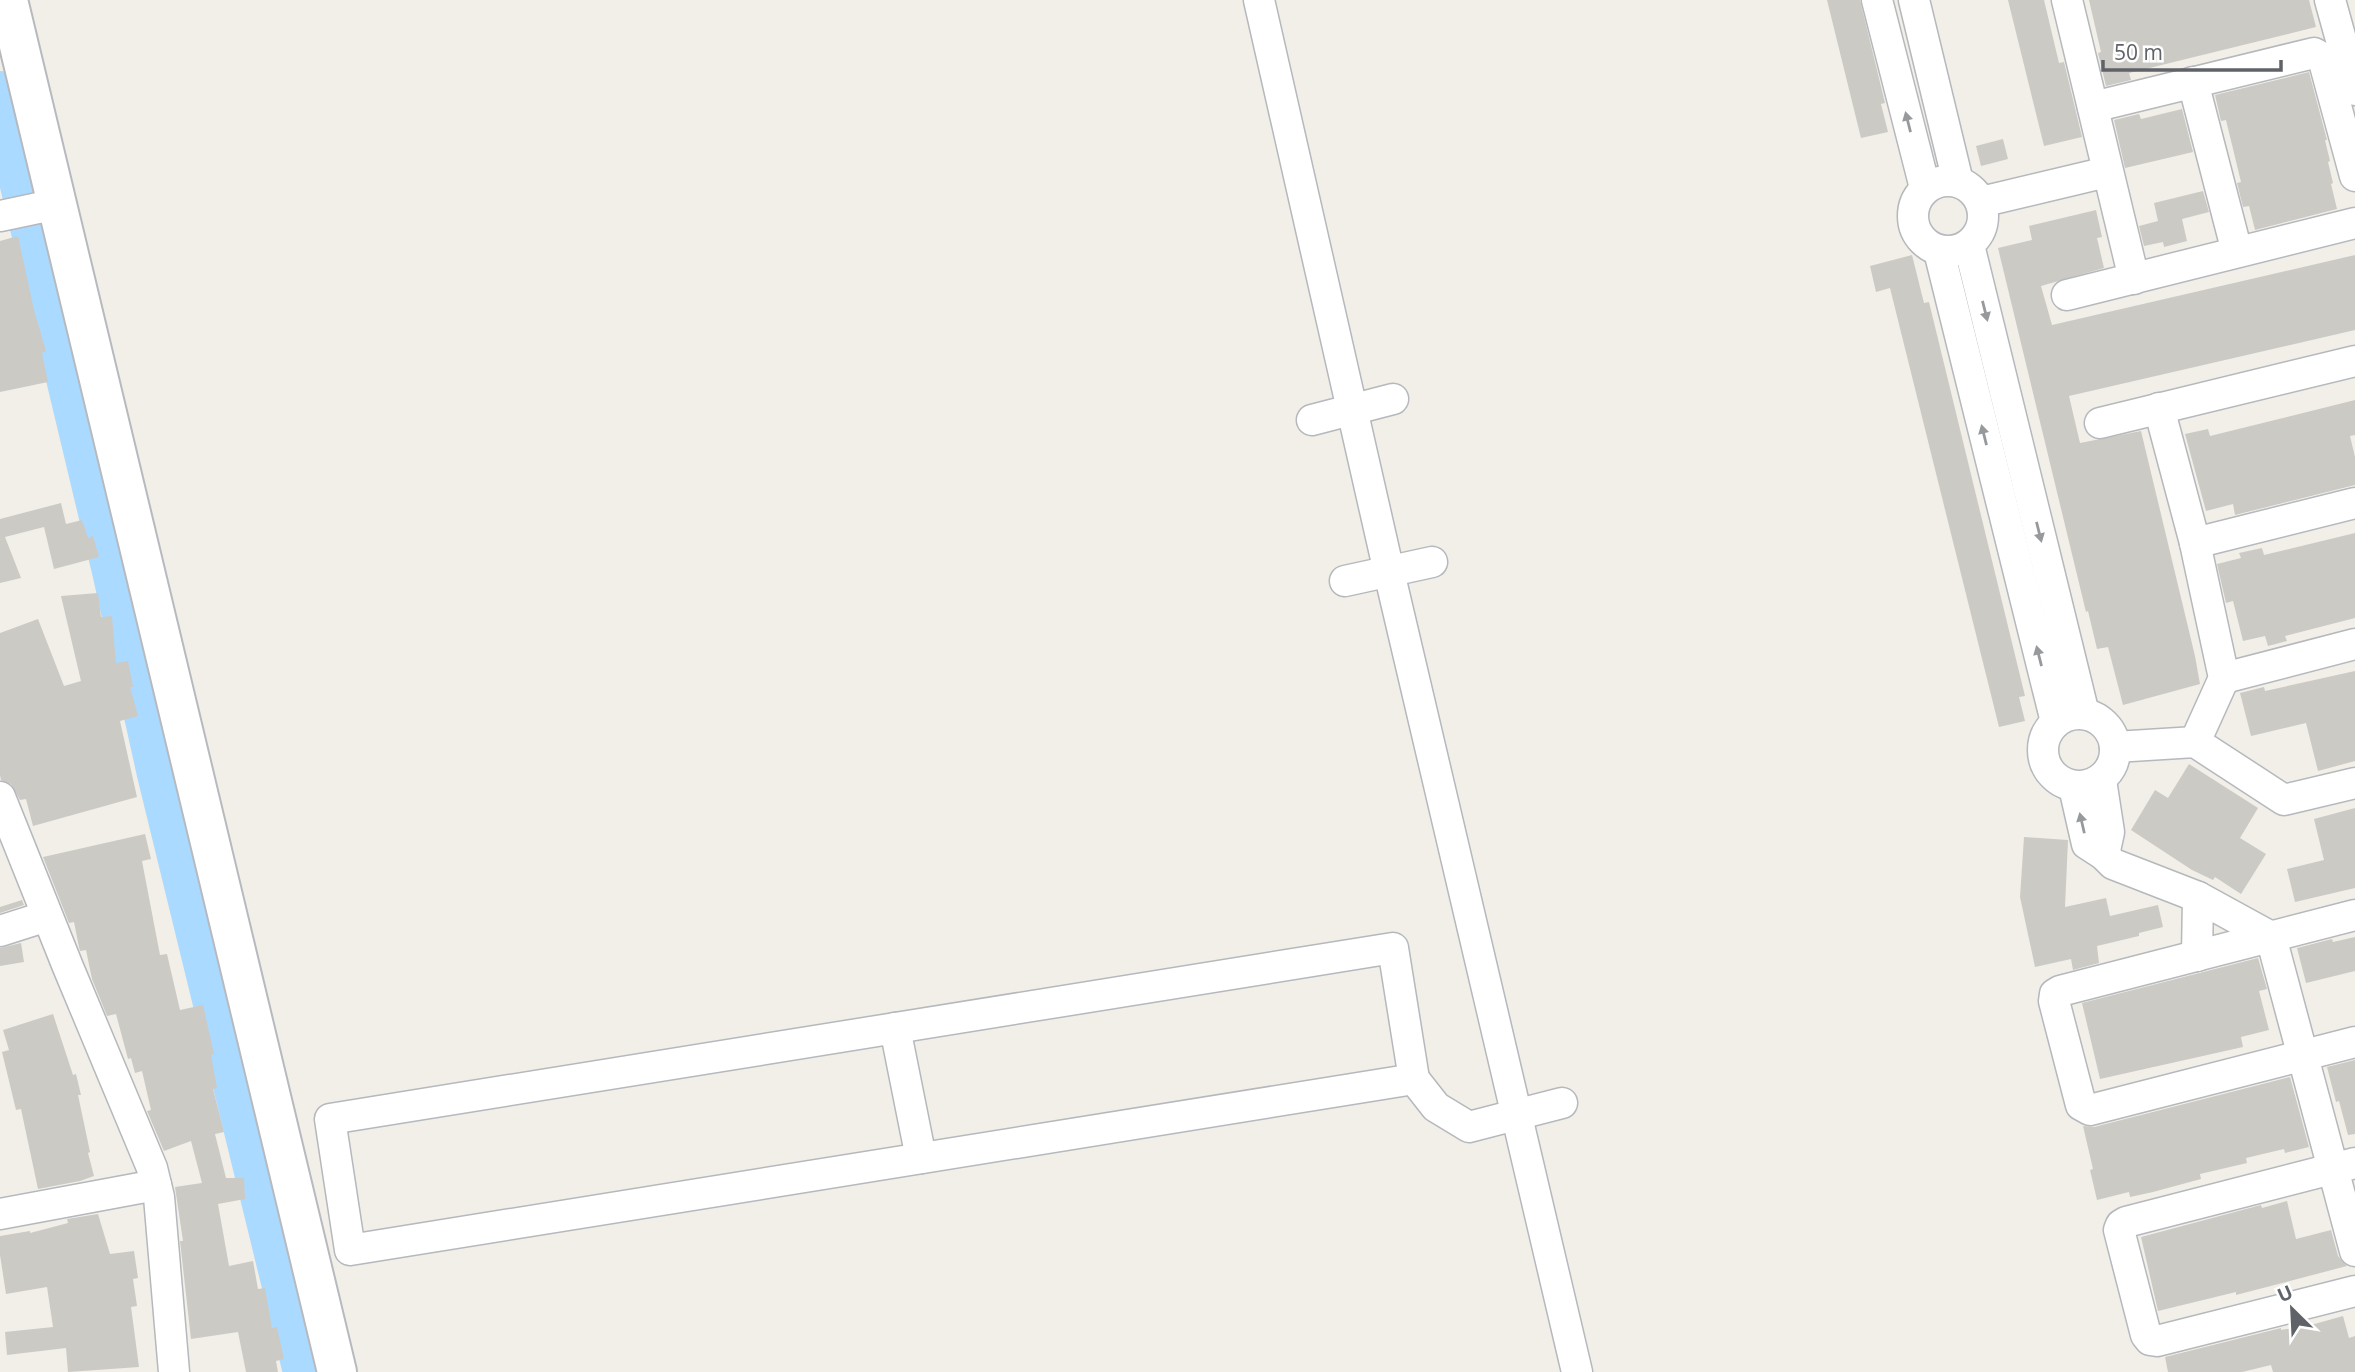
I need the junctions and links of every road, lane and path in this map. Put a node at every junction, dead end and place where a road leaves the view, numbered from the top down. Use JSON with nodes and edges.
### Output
{"nodes":[{"id":1,"x":8,"y":0,"type":"edge"},
{"id":2,"x":1259,"y":0,"type":"edge"},
{"id":3,"x":1877,"y":0,"type":"edge"},
{"id":4,"x":1914,"y":0,"type":"edge"},
{"id":5,"x":2067,"y":0,"type":"edge"},
{"id":6,"x":2330,"y":0,"type":"edge"},
{"id":7,"x":2193,"y":82,"type":"junction"},
{"id":8,"x":2355,"y":90,"type":"edge"},
{"id":9,"x":2093,"y":107,"type":"junction"},
{"id":10,"x":2107,"y":172,"type":"junction"},
{"id":11,"x":2355,"y":176,"type":"edge"},
{"id":12,"x":1958,"y":182,"type":"junction"},
{"id":13,"x":1925,"y":188,"type":"junction"},
{"id":14,"x":1981,"y":202,"type":"junction"},
{"id":15,"x":32,"y":210,"type":"edge"},
{"id":16,"x":2355,"y":223,"type":"edge"},
{"id":17,"x":1969,"y":245,"type":"junction"},
{"id":18,"x":1939,"y":251,"type":"junction"},
{"id":19,"x":2237,"y":252,"type":"junction"},
{"id":20,"x":2134,"y":278,"type":"junction"},
{"id":21,"x":2067,"y":295,"type":"dead end"},
{"id":22,"x":2355,"y":361,"type":"edge"},
{"id":23,"x":1393,"y":399,"type":"dead end"},
{"id":24,"x":2159,"y":408,"type":"junction"},
{"id":25,"x":1351,"y":410,"type":"junction"},
{"id":26,"x":1312,"y":420,"type":"dead end"},
{"id":27,"x":2100,"y":422,"type":"dead end"},
{"id":28,"x":2355,"y":503,"type":"edge"},
{"id":29,"x":2195,"y":544,"type":"junction"},
{"id":30,"x":1432,"y":562,"type":"dead end"},
{"id":31,"x":1389,"y":572,"type":"junction"},
{"id":32,"x":1345,"y":582,"type":"dead end"},
{"id":33,"x":2355,"y":644,"type":"edge"},
{"id":34,"x":2224,"y":678,"type":"junction"},
{"id":35,"x":2070,"y":718,"type":"junction"},
{"id":36,"x":2195,"y":742,"type":"junction"},
{"id":37,"x":2115,"y":747,"type":"junction"},
{"id":38,"x":2087,"y":783,"type":"junction"},
{"id":39,"x":2355,"y":783,"type":"edge"},
{"id":40,"x":0,"y":797,"type":"edge"},
{"id":41,"x":2198,"y":897,"type":"junction"},
{"id":42,"x":2355,"y":915,"type":"edge"},
{"id":43,"x":47,"y":916,"type":"junction"},
{"id":44,"x":0,"y":930,"type":"edge"},
{"id":45,"x":2271,"y":937,"type":"junction"},
{"id":46,"x":2197,"y":956,"type":"junction"},
{"id":47,"x":895,"y":1028,"type":"junction"},
{"id":48,"x":2355,"y":1042,"type":"edge"},
{"id":49,"x":2301,"y":1055,"type":"junction"},
{"id":50,"x":1414,"y":1079,"type":"junction"},
{"id":51,"x":1562,"y":1103,"type":"dead end"},
{"id":52,"x":1518,"y":1115,"type":"junction"},
{"id":53,"x":921,"y":1158,"type":"junction"},
{"id":54,"x":2345,"y":1166,"type":"edge"},
{"id":55,"x":156,"y":1185,"type":"junction"},
{"id":56,"x":0,"y":1214,"type":"edge"},
{"id":57,"x":2355,"y":1251,"type":"edge"},
{"id":58,"x":2355,"y":1291,"type":"edge"},
{"id":59,"x":174,"y":1372,"type":"edge"},
{"id":60,"x":337,"y":1372,"type":"edge"},
{"id":61,"x":1577,"y":1372,"type":"edge"}],
"edges":[{"from":1,"to":15,"type":"street"},
{"from":2,"to":25,"type":"street"},
{"from":13,"to":3,"type":"street","one_way":true},
{"from":4,"to":12,"type":"street"},
{"from":5,"to":9,"type":"street"},
{"from":6,"to":8,"type":"street"},
{"from":7,"to":9,"type":"street"},
{"from":7,"to":11,"type":"street"},
{"from":7,"to":19,"type":"street"},
{"from":9,"to":10,"type":"street"},
{"from":10,"to":14,"type":"street"},
{"from":10,"to":20,"type":"street"},
{"from":12,"to":13,"type":"street"},
{"from":12,"to":14,"type":"street"},
{"from":13,"to":18,"type":"street"},
{"from":14,"to":17,"type":"street"},
{"from":15,"to":60,"type":"street"},
{"from":16,"to":19,"type":"street"},
{"from":17,"to":18,"type":"street"},
{"from":17,"to":35,"type":"street","one_way":true},
{"from":35,"to":18,"type":"street","one_way":true},
{"from":19,"to":20,"type":"street"},
{"from":20,"to":21,"type":"street"},
{"from":22,"to":24,"type":"street"},
{"from":23,"to":25,"type":"street"},
{"from":24,"to":27,"type":"street"},
{"from":24,"to":29,"type":"street"},
{"from":25,"to":26,"type":"street"},
{"from":25,"to":31,"type":"street"},
{"from":28,"to":29,"type":"street"},
{"from":29,"to":34,"type":"street"},
{"from":30,"to":31,"type":"street"},
{"from":31,"to":32,"type":"street"},
{"from":31,"to":52,"type":"street"},
{"from":33,"to":34,"type":"street"},
{"from":34,"to":36,"type":"street"},
{"from":35,"to":37,"type":"street"},
{"from":35,"to":38,"type":"street"},
{"from":36,"to":37,"type":"street"},
{"from":36,"to":39,"type":"street"},
{"from":37,"to":38,"type":"street"},
{"from":38,"to":41,"type":"street"},
{"from":40,"to":43,"type":"street"},
{"from":41,"to":45,"type":"street"},
{"from":41,"to":46,"type":"street"},
{"from":42,"to":45,"type":"street"},
{"from":43,"to":44,"type":"street"},
{"from":43,"to":55,"type":"street"},
{"from":45,"to":46,"type":"street"},
{"from":45,"to":49,"type":"street"},
{"from":46,"to":49,"type":"street"},
{"from":47,"to":50,"type":"street"},
{"from":47,"to":53,"type":"street"},
{"from":47,"to":53,"type":"street"},
{"from":48,"to":49,"type":"street"},
{"from":49,"to":54,"type":"street"},
{"from":50,"to":52,"type":"street"},
{"from":50,"to":53,"type":"street"},
{"from":51,"to":52,"type":"street"},
{"from":52,"to":61,"type":"street"},
{"from":54,"to":57,"type":"street"},
{"from":54,"to":58,"type":"street"},
{"from":55,"to":56,"type":"street"},
{"from":55,"to":59,"type":"street"}]}
